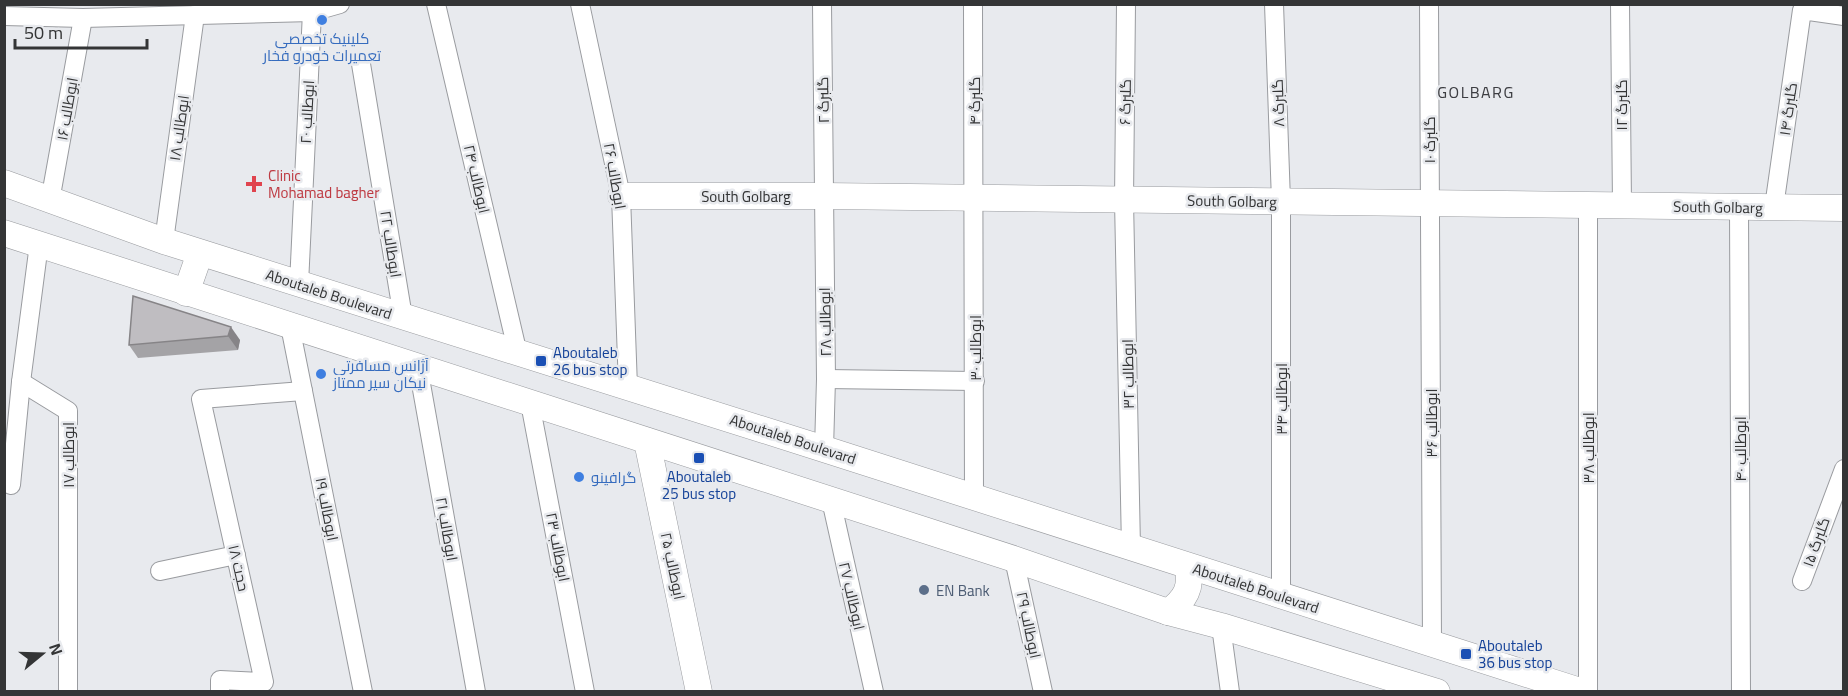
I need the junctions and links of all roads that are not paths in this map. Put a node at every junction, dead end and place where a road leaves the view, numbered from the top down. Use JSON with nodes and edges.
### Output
{"nodes":[{"id":1,"x":340,"y":4,"type":"edge"},
{"id":2,"x":436,"y":4,"type":"edge"},
{"id":3,"x":580,"y":4,"type":"edge"},
{"id":4,"x":822,"y":4,"type":"edge"},
{"id":5,"x":973,"y":4,"type":"edge"},
{"id":6,"x":1126,"y":4,"type":"edge"},
{"id":7,"x":1274,"y":4,"type":"edge"},
{"id":8,"x":1429,"y":4,"type":"edge"},
{"id":9,"x":1620,"y":4,"type":"edge"},
{"id":10,"x":275,"y":9,"type":"edge"},
{"id":11,"x":161,"y":10,"type":"edge"},
{"id":12,"x":55,"y":11,"type":"edge"},
{"id":13,"x":312,"y":12,"type":"junction"},
{"id":14,"x":195,"y":15,"type":"junction"},
{"id":15,"x":4,"y":16,"type":"edge"},
{"id":16,"x":1844,"y":16,"type":"edge"},
{"id":17,"x":83,"y":18,"type":"junction"},
{"id":18,"x":361,"y":64,"type":"dead end"},
{"id":19,"x":4,"y":183,"type":"edge"},
{"id":20,"x":621,"y":196,"type":"junction"},
{"id":21,"x":824,"y":196,"type":"junction"},
{"id":22,"x":974,"y":198,"type":"junction"},
{"id":23,"x":1124,"y":200,"type":"junction"},
{"id":24,"x":50,"y":201,"type":"junction"},
{"id":25,"x":1281,"y":201,"type":"junction"},
{"id":26,"x":1429,"y":203,"type":"junction"},
{"id":27,"x":1588,"y":205,"type":"junction"},
{"id":28,"x":1622,"y":206,"type":"junction"},
{"id":29,"x":1739,"y":207,"type":"junction"},
{"id":30,"x":1774,"y":207,"type":"junction"},
{"id":31,"x":1844,"y":208,"type":"edge"},
{"id":32,"x":4,"y":233,"type":"edge"},
{"id":33,"x":164,"y":241,"type":"junction"},
{"id":34,"x":39,"y":244,"type":"junction"},
{"id":35,"x":200,"y":253,"type":"junction"},
{"id":36,"x":299,"y":284,"type":"junction"},
{"id":37,"x":186,"y":293,"type":"junction"},
{"id":38,"x":403,"y":317,"type":"junction"},
{"id":39,"x":290,"y":326,"type":"junction"},
{"id":40,"x":518,"y":354,"type":"junction"},
{"id":41,"x":418,"y":367,"type":"junction"},
{"id":42,"x":826,"y":379,"type":"junction"},
{"id":43,"x":975,"y":381,"type":"junction"},
{"id":44,"x":13,"y":382,"type":"edge"},
{"id":45,"x":628,"y":387,"type":"junction"},
{"id":46,"x":303,"y":391,"type":"junction"},
{"id":47,"x":530,"y":403,"type":"junction"},
{"id":48,"x":647,"y":441,"type":"junction"},
{"id":49,"x":824,"y":449,"type":"junction"},
{"id":50,"x":1844,"y":469,"type":"edge"},
{"id":51,"x":11,"y":485,"type":"dead end"},
{"id":52,"x":974,"y":498,"type":"junction"},
{"id":53,"x":831,"y":500,"type":"junction"},
{"id":54,"x":1131,"y":548,"type":"junction"},
{"id":55,"x":236,"y":555,"type":"junction"},
{"id":56,"x":1014,"y":559,"type":"junction"},
{"id":57,"x":1187,"y":566,"type":"junction"},
{"id":58,"x":160,"y":571,"type":"dead end"},
{"id":59,"x":1802,"y":581,"type":"dead end"},
{"id":60,"x":1281,"y":596,"type":"junction"},
{"id":61,"x":1168,"y":612,"type":"junction"},
{"id":62,"x":1221,"y":626,"type":"junction"},
{"id":63,"x":1432,"y":643,"type":"junction"},
{"id":64,"x":69,"y":692,"type":"edge"},
{"id":65,"x":220,"y":692,"type":"edge"},
{"id":66,"x":363,"y":692,"type":"edge"},
{"id":67,"x":477,"y":692,"type":"edge"},
{"id":68,"x":585,"y":692,"type":"edge"},
{"id":69,"x":699,"y":692,"type":"edge"},
{"id":70,"x":874,"y":692,"type":"edge"},
{"id":71,"x":1043,"y":692,"type":"edge"},
{"id":72,"x":1230,"y":692,"type":"edge"},
{"id":73,"x":1437,"y":692,"type":"edge"},
{"id":74,"x":1583,"y":692,"type":"edge"},
{"id":75,"x":1588,"y":692,"type":"edge"},
{"id":76,"x":1741,"y":692,"type":"edge"}],
"edges":[{"from":1,"to":13,"type":"street"},
{"from":2,"to":40,"type":"street","name":"ابوطالب ۲۴"},
{"from":3,"to":20,"type":"street","name":"ابوطالب ۲۶"},
{"from":4,"to":21,"type":"street","name":"گلبرگ ۲"},
{"from":5,"to":22,"type":"street","name":"گلبرگ ۴"},
{"from":6,"to":23,"type":"street","name":"گلبرگ ۶"},
{"from":7,"to":25,"type":"street","name":"گلبرگ ۸"},
{"from":8,"to":26,"type":"street","name":"گلبرگ ۱۰"},
{"from":9,"to":28,"type":"street","name":"گلبرگ ۱۲"},
{"from":10,"to":13,"type":"street"},
{"from":10,"to":14,"type":"street"},
{"from":11,"to":14,"type":"street"},
{"from":11,"to":17,"type":"street"},
{"from":12,"to":15,"type":"street"},
{"from":12,"to":17,"type":"street"},
{"from":13,"to":36,"type":"street","name":"ابوطالب ۲۰"},
{"from":14,"to":33,"type":"street","name":"ابوطالب ۱۸"},
{"from":16,"to":30,"type":"street","name":"گلبرگ ۱۴"},
{"from":17,"to":24,"type":"street","name":"ابوطالب ۱۶"},
{"from":18,"to":38,"type":"street","name":"ابوطالب ۲۲"},
{"from":19,"to":24,"type":"main road","name":"Aboutaleb Boulevard"},
{"from":20,"to":21,"type":"main road","name":"South Golbarg"},
{"from":20,"to":45,"type":"street","name":"ابوطالب ۲۶"},
{"from":21,"to":22,"type":"main road","name":"South Golbarg"},
{"from":21,"to":42,"type":"street","name":"ابوطالب ۲۸"},
{"from":22,"to":23,"type":"main road","name":"South Golbarg"},
{"from":22,"to":43,"type":"street","name":"ابوطالب ۳۰"},
{"from":23,"to":25,"type":"main road","name":"South Golbarg"},
{"from":23,"to":54,"type":"street","name":"ابوطالب ۳۲"},
{"from":24,"to":33,"type":"main road","name":"Aboutaleb Boulevard"},
{"from":25,"to":26,"type":"main road","name":"South Golbarg"},
{"from":25,"to":60,"type":"street","name":"ابوطالب ۳۴"},
{"from":26,"to":27,"type":"main road","name":"South Golbarg"},
{"from":26,"to":63,"type":"street","name":"ابوطالب ۳۶"},
{"from":27,"to":28,"type":"main road","name":"South Golbarg"},
{"from":27,"to":75,"type":"street","name":"ابوطالب ۳۸"},
{"from":28,"to":29,"type":"main road","name":"South Golbarg"},
{"from":29,"to":30,"type":"main road","name":"South Golbarg"},
{"from":29,"to":76,"type":"street","name":"ابوطالب ۴۰"},
{"from":30,"to":31,"type":"main road","name":"South Golbarg"},
{"from":32,"to":34,"type":"main road"},
{"from":33,"to":35,"type":"main road","name":"Aboutaleb Boulevard"},
{"from":34,"to":37,"type":"main road"},
{"from":34,"to":44,"type":"street"},
{"from":35,"to":36,"type":"main road","name":"Aboutaleb Boulevard"},
{"from":35,"to":37,"type":"main road"},
{"from":36,"to":38,"type":"main road","name":"Aboutaleb Boulevard"},
{"from":37,"to":39,"type":"main road"},
{"from":38,"to":40,"type":"main road","name":"Aboutaleb Boulevard"},
{"from":39,"to":41,"type":"main road"},
{"from":39,"to":46,"type":"street","name":"ابوطالب ۱۹"},
{"from":40,"to":45,"type":"main road","name":"Aboutaleb Boulevard"},
{"from":41,"to":47,"type":"main road"},
{"from":41,"to":67,"type":"street","name":"ابوطالب ۲۱"},
{"from":42,"to":43,"type":"street"},
{"from":42,"to":49,"type":"street","name":"ابوطالب ۲۸"},
{"from":43,"to":52,"type":"street","name":"ابوطالب ۳۰"},
{"from":44,"to":51,"type":"street"},
{"from":44,"to":64,"type":"street","name":"ابوطالب ۱۷"},
{"from":45,"to":49,"type":"main road","name":"Aboutaleb Boulevard"},
{"from":46,"to":55,"type":"street","name":"حجت ۱۸"},
{"from":46,"to":66,"type":"street","name":"ابوطالب ۱۹"},
{"from":47,"to":48,"type":"main road"},
{"from":47,"to":68,"type":"street","name":"ابوطالب ۲۳"},
{"from":48,"to":53,"type":"main road"},
{"from":48,"to":69,"type":"main road","name":"ابوطالب ۲۵"},
{"from":49,"to":52,"type":"main road","name":"Aboutaleb Boulevard"},
{"from":50,"to":59,"type":"street","name":"گلبرگ ۱۵"},
{"from":52,"to":54,"type":"main road","name":"Aboutaleb Boulevard"},
{"from":53,"to":56,"type":"main road"},
{"from":53,"to":70,"type":"street","name":"ابوطالب ۲۷"},
{"from":54,"to":57,"type":"main road","name":"Aboutaleb Boulevard"},
{"from":55,"to":58,"type":"street"},
{"from":55,"to":65,"type":"street","name":"حجت ۱۸"},
{"from":56,"to":61,"type":"main road"},
{"from":56,"to":71,"type":"street","name":"ابوطالب ۲۹"},
{"from":57,"to":60,"type":"main road","name":"Aboutaleb Boulevard"},
{"from":57,"to":61,"type":"main road"},
{"from":60,"to":63,"type":"main road","name":"Aboutaleb Boulevard"},
{"from":61,"to":62,"type":"main road"},
{"from":62,"to":72,"type":"street"},
{"from":62,"to":73,"type":"main road"},
{"from":63,"to":74,"type":"main road","name":"Aboutaleb Boulevard"}]}
